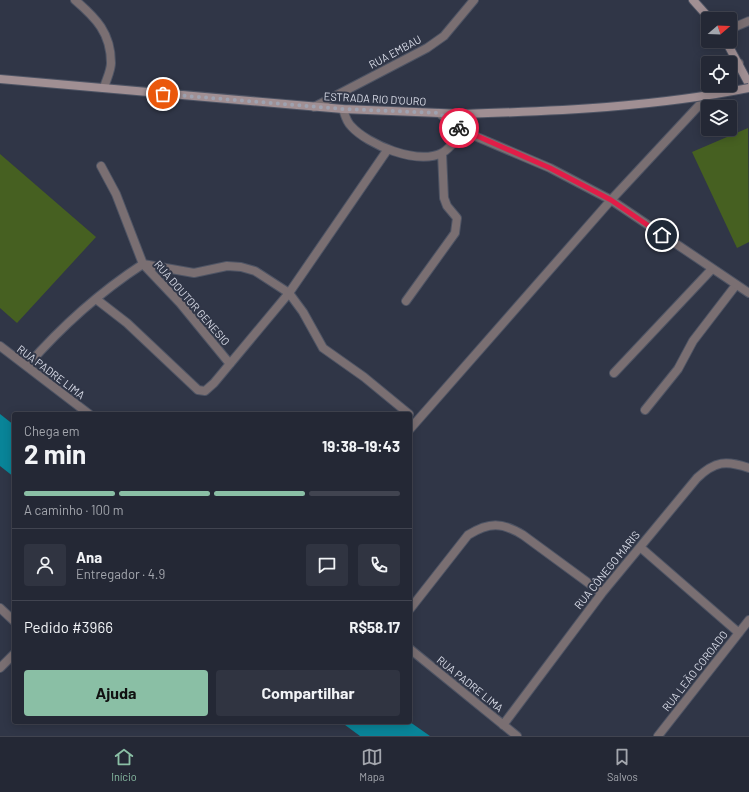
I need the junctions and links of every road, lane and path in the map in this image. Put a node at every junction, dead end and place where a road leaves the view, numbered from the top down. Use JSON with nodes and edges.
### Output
{"nodes":[{"id":1,"x":75,"y":0,"type":"edge"},
{"id":2,"x":474,"y":0,"type":"edge"},
{"id":3,"x":693,"y":0,"type":"edge"},
{"id":4,"x":704,"y":12,"type":"edge"},
{"id":5,"x":749,"y":21,"type":"edge"},
{"id":6,"x":737,"y":26,"type":"edge"},
{"id":7,"x":730,"y":48,"type":"edge"},
{"id":8,"x":739,"y":63,"type":"joint"},
{"id":9,"x":0,"y":78,"type":"edge"},
{"id":10,"x":749,"y":84,"type":"edge"},
{"id":11,"x":104,"y":88,"type":"junction"},
{"id":12,"x":749,"y":88,"type":"edge"},
{"id":13,"x":711,"y":92,"type":"edge"},
{"id":14,"x":314,"y":107,"type":"junction"},
{"id":15,"x":343,"y":109,"type":"junction"},
{"id":16,"x":439,"y":113,"type":"junction"},
{"id":17,"x":463,"y":131,"type":"junction"},
{"id":18,"x":388,"y":148,"type":"junction"},
{"id":19,"x":442,"y":153,"type":"junction"},
{"id":20,"x":101,"y":166,"type":"dead end"},
{"id":21,"x":611,"y":200,"type":"junction"},
{"id":22,"x":143,"y":264,"type":"junction"},
{"id":23,"x":712,"y":269,"type":"junction"},
{"id":24,"x":736,"y":285,"type":"junction"},
{"id":25,"x":289,"y":293,"type":"junction"},
{"id":26,"x":749,"y":293,"type":"edge"},
{"id":27,"x":96,"y":299,"type":"junction"},
{"id":28,"x":406,"y":300,"type":"dead end"},
{"id":29,"x":0,"y":346,"type":"edge"},
{"id":30,"x":230,"y":364,"type":"junction"},
{"id":31,"x":27,"y":366,"type":"junction"},
{"id":32,"x":614,"y":373,"type":"dead end"},
{"id":33,"x":645,"y":410,"type":"dead end"},
{"id":34,"x":86,"y":412,"type":"edge"},
{"id":35,"x":408,"y":412,"type":"edge"},
{"id":36,"x":412,"y":416,"type":"edge"},
{"id":37,"x":417,"y":420,"type":"junction"},
{"id":38,"x":412,"y":426,"type":"edge"},
{"id":39,"x":749,"y":468,"type":"edge"},
{"id":40,"x":640,"y":547,"type":"junction"},
{"id":41,"x":602,"y":593,"type":"junction"},
{"id":42,"x":412,"y":606,"type":"edge"},
{"id":43,"x":0,"y":608,"type":"edge"},
{"id":44,"x":12,"y":619,"type":"edge"},
{"id":45,"x":749,"y":620,"type":"edge"},
{"id":46,"x":739,"y":633,"type":"junction"},
{"id":47,"x":412,"y":652,"type":"edge"},
{"id":48,"x":12,"y":656,"type":"edge"},
{"id":49,"x":0,"y":668,"type":"edge"},
{"id":50,"x":503,"y":725,"type":"junction"},
{"id":51,"x":517,"y":736,"type":"edge"},
{"id":52,"x":658,"y":736,"type":"edge"}],
"edges":[{"from":1,"to":11,"type":"street"},
{"from":2,"to":14,"type":"street","name":"RUA EMBAU"},
{"from":3,"to":4,"type":"street"},
{"from":5,"to":6,"type":"street"},
{"from":7,"to":8,"type":"street"},
{"from":8,"to":10,"type":"street"},
{"from":9,"to":11,"type":"street","name":"ESTRADA RIO D'OURO"},
{"from":11,"to":14,"type":"street","name":"ESTRADA RIO D'OURO"},
{"from":12,"to":16,"type":"street","name":"ESTRADA RIO D'OURO","bridge":true},
{"from":13,"to":21,"type":"street"},
{"from":14,"to":15,"type":"street","name":"ESTRADA RIO D'OURO"},
{"from":15,"to":16,"type":"street","name":"ESTRADA RIO D'OURO"},
{"from":15,"to":18,"type":"street"},
{"from":16,"to":17,"type":"street"},
{"from":17,"to":19,"type":"street"},
{"from":17,"to":21,"type":"street"},
{"from":18,"to":19,"type":"street"},
{"from":18,"to":25,"type":"street"},
{"from":19,"to":28,"type":"street"},
{"from":20,"to":22,"type":"street","name":"RUA DOUTOR GENESIO"},
{"from":21,"to":23,"type":"street"},
{"from":21,"to":37,"type":"street"},
{"from":22,"to":25,"type":"street"},
{"from":22,"to":27,"type":"street"},
{"from":22,"to":30,"type":"street","name":"RUA DOUTOR GENESIO"},
{"from":23,"to":24,"type":"street"},
{"from":23,"to":32,"type":"street"},
{"from":24,"to":26,"type":"street"},
{"from":24,"to":33,"type":"street"},
{"from":25,"to":30,"type":"street"},
{"from":25,"to":35,"type":"street"},
{"from":27,"to":30,"type":"street"},
{"from":27,"to":31,"type":"street"},
{"from":29,"to":31,"type":"street","name":"RUA PADRE LIMA"},
{"from":31,"to":34,"type":"street","name":"RUA PADRE LIMA"},
{"from":36,"to":37,"type":"street"},
{"from":37,"to":38,"type":"street"},
{"from":39,"to":40,"type":"street","name":"RUA CÔNEGO MARIS"},
{"from":40,"to":41,"type":"street","name":"RUA CÔNEGO MARIS"},
{"from":40,"to":46,"type":"street"},
{"from":41,"to":42,"type":"street"},
{"from":41,"to":50,"type":"street","name":"RUA CÔNEGO MARIS"},
{"from":43,"to":44,"type":"street"},
{"from":45,"to":46,"type":"street","name":"RUA LEÃO COROADO"},
{"from":46,"to":52,"type":"street","name":"RUA LEÃO COROADO"},
{"from":47,"to":50,"type":"street","name":"RUA PADRE LIMA"},
{"from":48,"to":49,"type":"street"},
{"from":50,"to":51,"type":"street","name":"RUA PADRE LIMA"}]}
